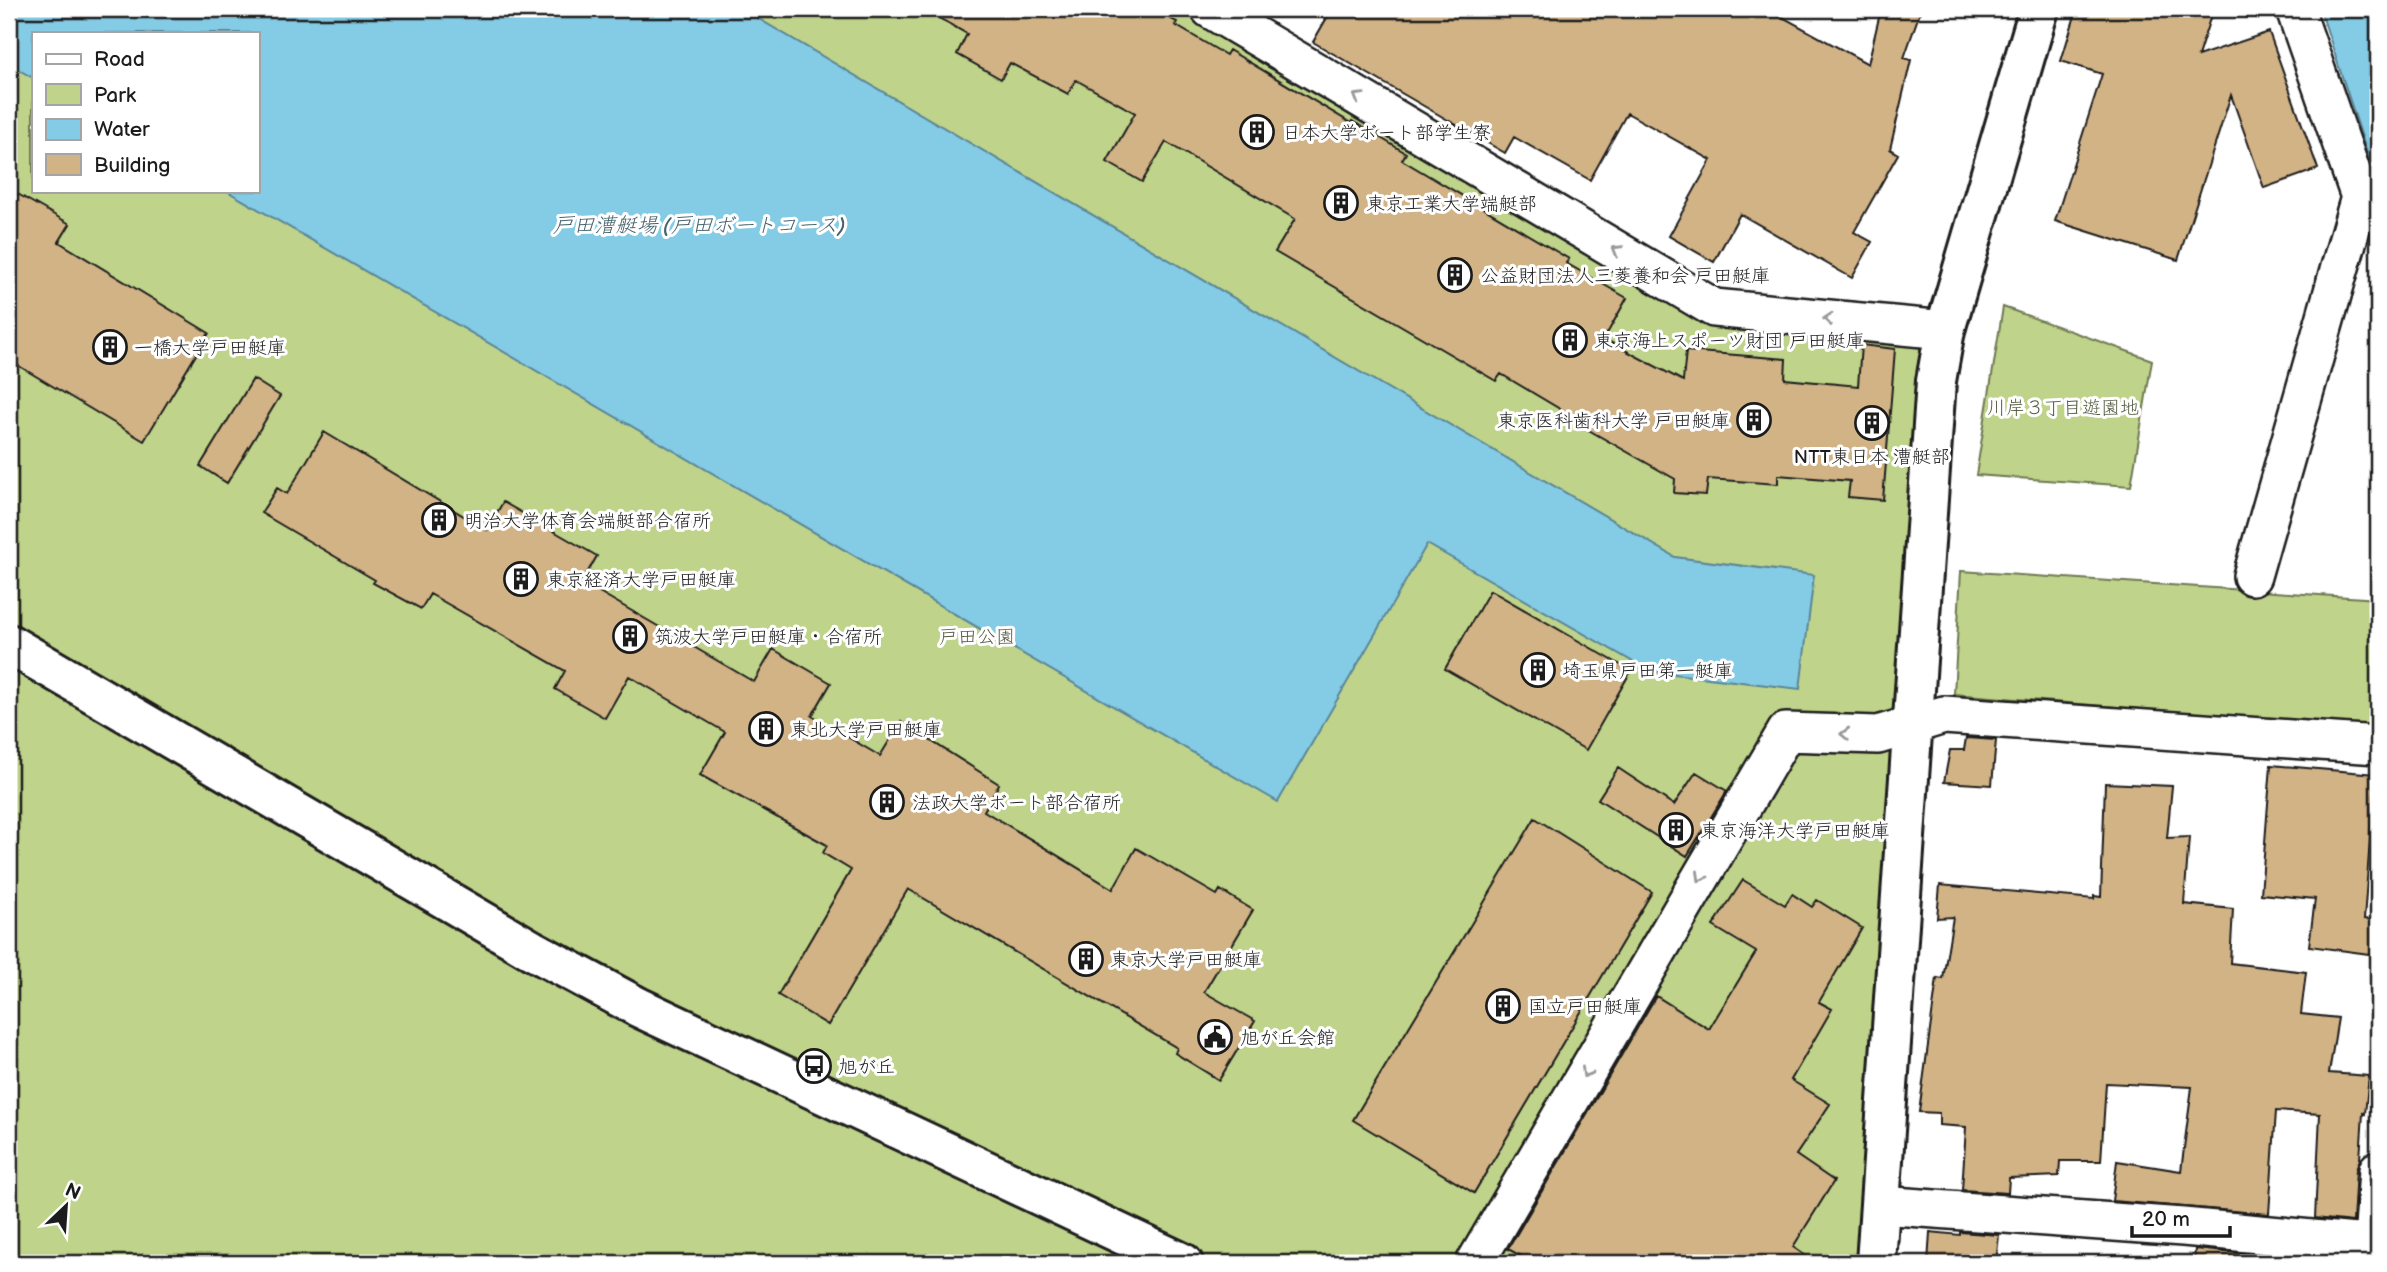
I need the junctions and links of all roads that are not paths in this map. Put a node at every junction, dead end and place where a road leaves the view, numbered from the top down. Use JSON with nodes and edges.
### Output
{"nodes":[{"id":1,"x":1210,"y":9,"type":"edge"},
{"id":2,"x":2039,"y":9,"type":"edge"},
{"id":3,"x":2295,"y":9,"type":"edge"},
{"id":4,"x":1945,"y":330,"type":"junction"},
{"id":5,"x":2252,"y":576,"type":"dead end"},
{"id":6,"x":9,"y":644,"type":"edge"},
{"id":7,"x":1912,"y":725,"type":"junction"},
{"id":8,"x":2378,"y":745,"type":"edge"},
{"id":9,"x":2378,"y":1170,"type":"edge"},
{"id":10,"x":1880,"y":1205,"type":"junction"},
{"id":11,"x":2375,"y":1244,"type":"edge"},
{"id":12,"x":1183,"y":1263,"type":"edge"},
{"id":13,"x":1475,"y":1263,"type":"edge"},
{"id":14,"x":1876,"y":1263,"type":"edge"}],
"edges":[{"from":4,"to":1,"type":"street","one_way":true},
{"from":2,"to":4,"type":"street"},
{"from":3,"to":5,"type":"street"},
{"from":4,"to":7,"type":"street"},
{"from":6,"to":12,"type":"street"},
{"from":7,"to":8,"type":"street"},
{"from":7,"to":10,"type":"street"},
{"from":7,"to":13,"type":"street","one_way":true},
{"from":9,"to":11,"type":"street"},
{"from":10,"to":11,"type":"street"},
{"from":10,"to":14,"type":"street"}]}
